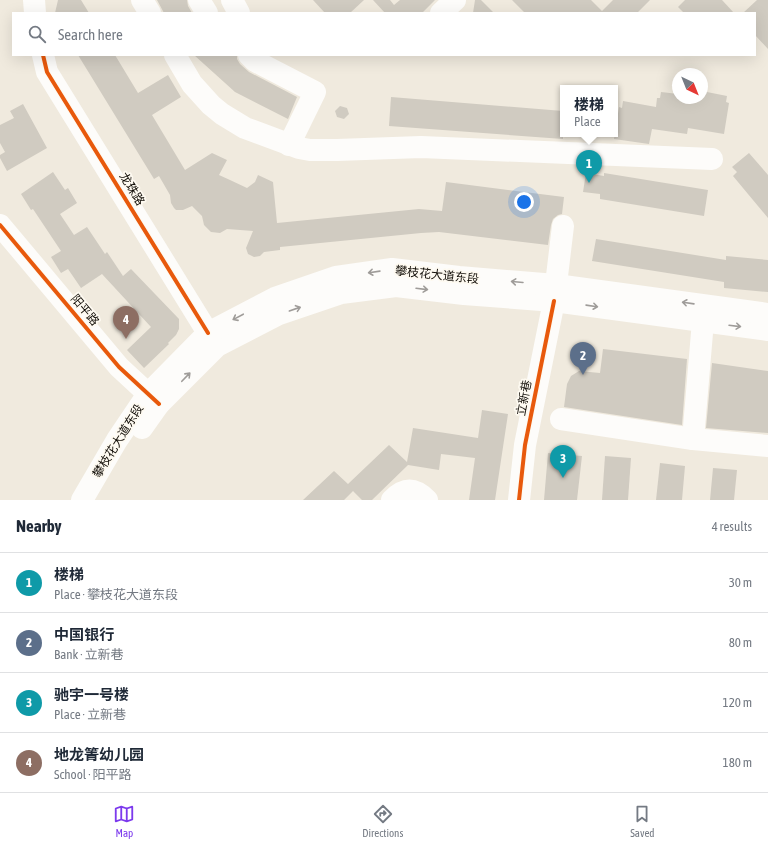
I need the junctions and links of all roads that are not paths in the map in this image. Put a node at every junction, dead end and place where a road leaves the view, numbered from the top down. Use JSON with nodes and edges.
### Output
{"nodes":[{"id":1,"x":34,"y":0,"type":"edge"},
{"id":2,"x":142,"y":0,"type":"edge"},
{"id":3,"x":199,"y":0,"type":"edge"},
{"id":4,"x":232,"y":0,"type":"edge"},
{"id":5,"x":455,"y":0,"type":"edge"},
{"id":6,"x":35,"y":12,"type":"edge"},
{"id":7,"x":149,"y":12,"type":"edge"},
{"id":8,"x":206,"y":12,"type":"edge"},
{"id":9,"x":239,"y":12,"type":"edge"},
{"id":10,"x":442,"y":12,"type":"edge"},
{"id":11,"x":43,"y":56,"type":"edge"},
{"id":12,"x":176,"y":56,"type":"edge"},
{"id":13,"x":250,"y":56,"type":"edge"},
{"id":14,"x":289,"y":145,"type":"junction"},
{"id":15,"x":712,"y":158,"type":"dead end"},
{"id":16,"x":0,"y":225,"type":"edge"},
{"id":17,"x":564,"y":226,"type":"dead end"},
{"id":18,"x":555,"y":293,"type":"junction"},
{"id":19,"x":768,"y":314,"type":"edge"},
{"id":20,"x":703,"y":321,"type":"junction"},
{"id":21,"x":768,"y":330,"type":"edge"},
{"id":22,"x":208,"y":332,"type":"junction"},
{"id":23,"x":154,"y":399,"type":"junction"},
{"id":24,"x":561,"y":419,"type":"dead end"},
{"id":25,"x":693,"y":439,"type":"junction"},
{"id":26,"x":768,"y":446,"type":"edge"},
{"id":27,"x":82,"y":500,"type":"edge"},
{"id":28,"x":98,"y":500,"type":"edge"},
{"id":29,"x":392,"y":500,"type":"edge"},
{"id":30,"x":427,"y":500,"type":"edge"},
{"id":31,"x":519,"y":500,"type":"edge"}],
"edges":[{"from":1,"to":6,"type":"main road"},
{"from":2,"to":7,"type":"main road"},
{"from":3,"to":8,"type":"main road"},
{"from":4,"to":9,"type":"main road"},
{"from":5,"to":10,"type":"main road"},
{"from":11,"to":22,"type":"main road","name":"龙珠路"},
{"from":12,"to":14,"type":"main road"},
{"from":13,"to":14,"type":"main road"},
{"from":14,"to":15,"type":"main road"},
{"from":16,"to":23,"type":"main road","name":"阳平路"},
{"from":17,"to":18,"type":"main road","name":"立新巷"},
{"from":19,"to":18,"type":"main road","name":"攀枝花大道东段","one_way":true},
{"from":18,"to":20,"type":"main road","name":"攀枝花大道东段","one_way":true},
{"from":18,"to":22,"type":"main road","name":"攀枝花大道东段","one_way":true},
{"from":23,"to":18,"type":"main road","name":"攀枝花大道东段","one_way":true},
{"from":18,"to":31,"type":"main road","name":"立新巷"},
{"from":20,"to":21,"type":"main road","name":"攀枝花大道东段","one_way":true},
{"from":20,"to":25,"type":"main road"},
{"from":22,"to":23,"type":"main road","name":"攀枝花大道东段"},
{"from":23,"to":27,"type":"main road","name":"攀枝花大道东段"},
{"from":23,"to":28,"type":"main road","name":"攀枝花大道东段"},
{"from":24,"to":25,"type":"main road"},
{"from":25,"to":26,"type":"main road"},
{"from":29,"to":30,"type":"main road"}]}
